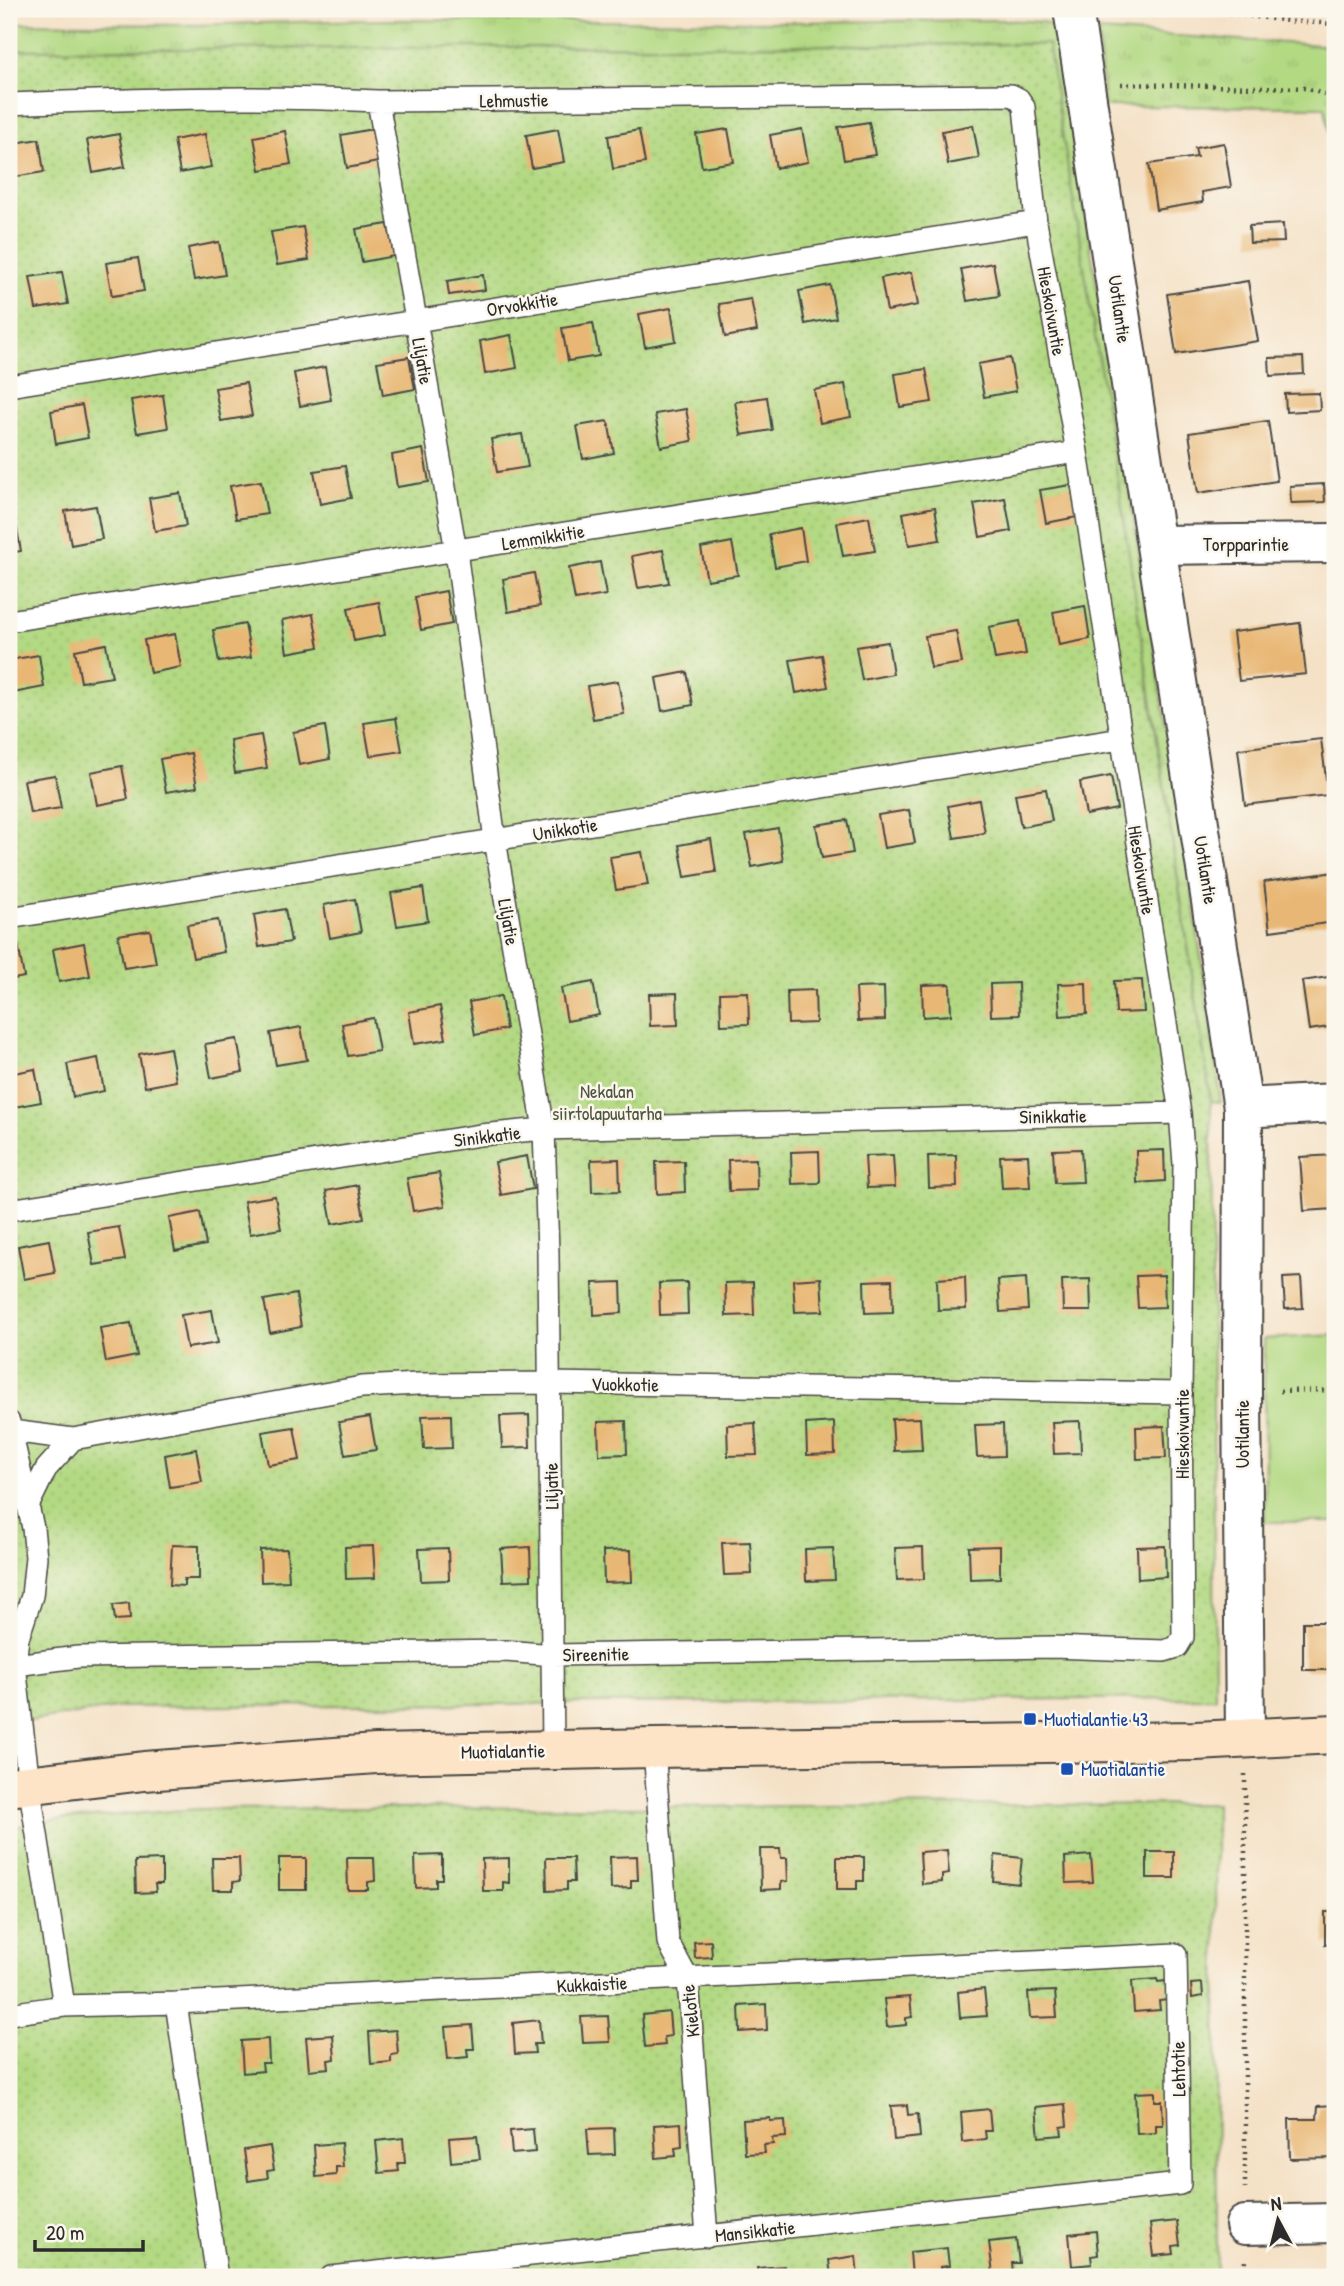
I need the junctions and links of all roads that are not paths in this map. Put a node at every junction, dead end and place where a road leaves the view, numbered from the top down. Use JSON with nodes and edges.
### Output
{"nodes":[{"id":1,"x":1073,"y":9,"type":"edge"},
{"id":2,"x":1019,"y":99,"type":"joint"},
{"id":3,"x":378,"y":102,"type":"junction"},
{"id":4,"x":9,"y":104,"type":"edge"},
{"id":5,"x":1036,"y":222,"type":"junction"},
{"id":6,"x":416,"y":321,"type":"junction"},
{"id":7,"x":9,"y":386,"type":"edge"},
{"id":8,"x":1077,"y":452,"type":"junction"},
{"id":9,"x":1335,"y":544,"type":"edge"},
{"id":10,"x":1156,"y":545,"type":"junction"},
{"id":11,"x":456,"y":551,"type":"junction"},
{"id":12,"x":9,"y":621,"type":"edge"},
{"id":13,"x":1121,"y":739,"type":"junction"},
{"id":14,"x":495,"y":840,"type":"junction"},
{"id":15,"x":9,"y":918,"type":"edge"},
{"id":16,"x":1335,"y":1103,"type":"edge"},
{"id":17,"x":1243,"y":1108,"type":"junction"},
{"id":18,"x":1180,"y":1113,"type":"junction"},
{"id":19,"x":544,"y":1129,"type":"junction"},
{"id":20,"x":9,"y":1210,"type":"edge"},
{"id":21,"x":549,"y":1383,"type":"junction"},
{"id":22,"x":1181,"y":1393,"type":"junction"},
{"id":23,"x":10,"y":1429,"type":"edge"},
{"id":24,"x":73,"y":1438,"type":"junction"},
{"id":25,"x":28,"y":1506,"type":"junction"},
{"id":26,"x":1177,"y":1647,"type":"joint"},
{"id":27,"x":553,"y":1655,"type":"junction"},
{"id":28,"x":11,"y":1660,"type":"edge"},
{"id":29,"x":1335,"y":1734,"type":"edge"},
{"id":30,"x":1245,"y":1738,"type":"junction"},
{"id":31,"x":654,"y":1748,"type":"junction"},
{"id":32,"x":553,"y":1749,"type":"junction"},
{"id":33,"x":19,"y":1785,"type":"edge"},
{"id":34,"x":1176,"y":1954,"type":"joint"},
{"id":35,"x":688,"y":1979,"type":"junction"},
{"id":36,"x":176,"y":2003,"type":"junction"},
{"id":37,"x":64,"y":2006,"type":"junction"},
{"id":38,"x":9,"y":2014,"type":"edge"},
{"id":39,"x":1180,"y":2184,"type":"joint"},
{"id":40,"x":1335,"y":2223,"type":"edge"},
{"id":41,"x":1245,"y":2225,"type":"road end"},
{"id":42,"x":707,"y":2237,"type":"junction"},
{"id":43,"x":217,"y":2277,"type":"edge"},
{"id":44,"x":331,"y":2277,"type":"edge"}],
"edges":[{"from":1,"to":10,"type":"street","name":"Uotilantie"},
{"from":2,"to":3,"type":"lane","name":"Lehmustie"},
{"from":2,"to":5,"type":"lane","name":"Hieskoivuntie"},
{"from":3,"to":4,"type":"lane","name":"Lehmustie"},
{"from":3,"to":6,"type":"lane","name":"Liljatie"},
{"from":5,"to":6,"type":"lane","name":"Orvokkitie"},
{"from":5,"to":8,"type":"lane","name":"Hieskoivuntie"},
{"from":6,"to":7,"type":"lane","name":"Orvokkitie"},
{"from":6,"to":11,"type":"lane","name":"Liljatie"},
{"from":8,"to":11,"type":"lane","name":"Lemmikkitie"},
{"from":8,"to":13,"type":"lane","name":"Hieskoivuntie"},
{"from":9,"to":10,"type":"street","name":"Torpparintie"},
{"from":10,"to":17,"type":"street","name":"Uotilantie"},
{"from":11,"to":12,"type":"lane","name":"Lemmikkitie"},
{"from":11,"to":14,"type":"lane","name":"Liljatie"},
{"from":13,"to":14,"type":"lane","name":"Unikkotie"},
{"from":13,"to":18,"type":"lane","name":"Hieskoivuntie"},
{"from":14,"to":15,"type":"lane","name":"Unikkotie"},
{"from":14,"to":19,"type":"lane","name":"Liljatie"},
{"from":16,"to":17,"type":"street"},
{"from":17,"to":30,"type":"street","name":"Uotilantie"},
{"from":18,"to":19,"type":"lane","name":"Sinikkatie"},
{"from":18,"to":22,"type":"lane","name":"Hieskoivuntie"},
{"from":19,"to":20,"type":"lane","name":"Sinikkatie"},
{"from":19,"to":21,"type":"lane","name":"Liljatie"},
{"from":21,"to":22,"type":"lane","name":"Vuokkotie"},
{"from":21,"to":24,"type":"lane","name":"Vuokkotie"},
{"from":21,"to":27,"type":"lane","name":"Liljatie"},
{"from":22,"to":26,"type":"lane","name":"Hieskoivuntie"},
{"from":23,"to":24,"type":"lane","name":"Vuokkotie"},
{"from":23,"to":25,"type":"lane"},
{"from":24,"to":25,"type":"lane"},
{"from":25,"to":28,"type":"lane"},
{"from":26,"to":27,"type":"lane","name":"Sireenitie"},
{"from":27,"to":28,"type":"lane","name":"Sireenitie"},
{"from":27,"to":32,"type":"lane","name":"Liljatie"},
{"from":28,"to":33,"type":"lane"},
{"from":29,"to":30,"type":"street","name":"Muotialantie"},
{"from":30,"to":31,"type":"street","name":"Muotialantie"},
{"from":31,"to":32,"type":"street","name":"Muotialantie"},
{"from":31,"to":35,"type":"lane","name":"Kielotie"},
{"from":32,"to":33,"type":"street","name":"Muotialantie"},
{"from":33,"to":37,"type":"lane"},
{"from":34,"to":35,"type":"lane","name":"Kukkaistie"},
{"from":34,"to":39,"type":"lane","name":"Lehtotie"},
{"from":35,"to":36,"type":"lane","name":"Kukkaistie"},
{"from":35,"to":42,"type":"lane","name":"Kielotie"},
{"from":36,"to":37,"type":"lane","name":"Kukkaistie"},
{"from":36,"to":43,"type":"lane"},
{"from":37,"to":38,"type":"lane","name":"Kukkaistie"},
{"from":39,"to":42,"type":"lane","name":"Mansikkatie"},
{"from":40,"to":41,"type":"street"},
{"from":42,"to":44,"type":"lane","name":"Mansikkatie"}]}
